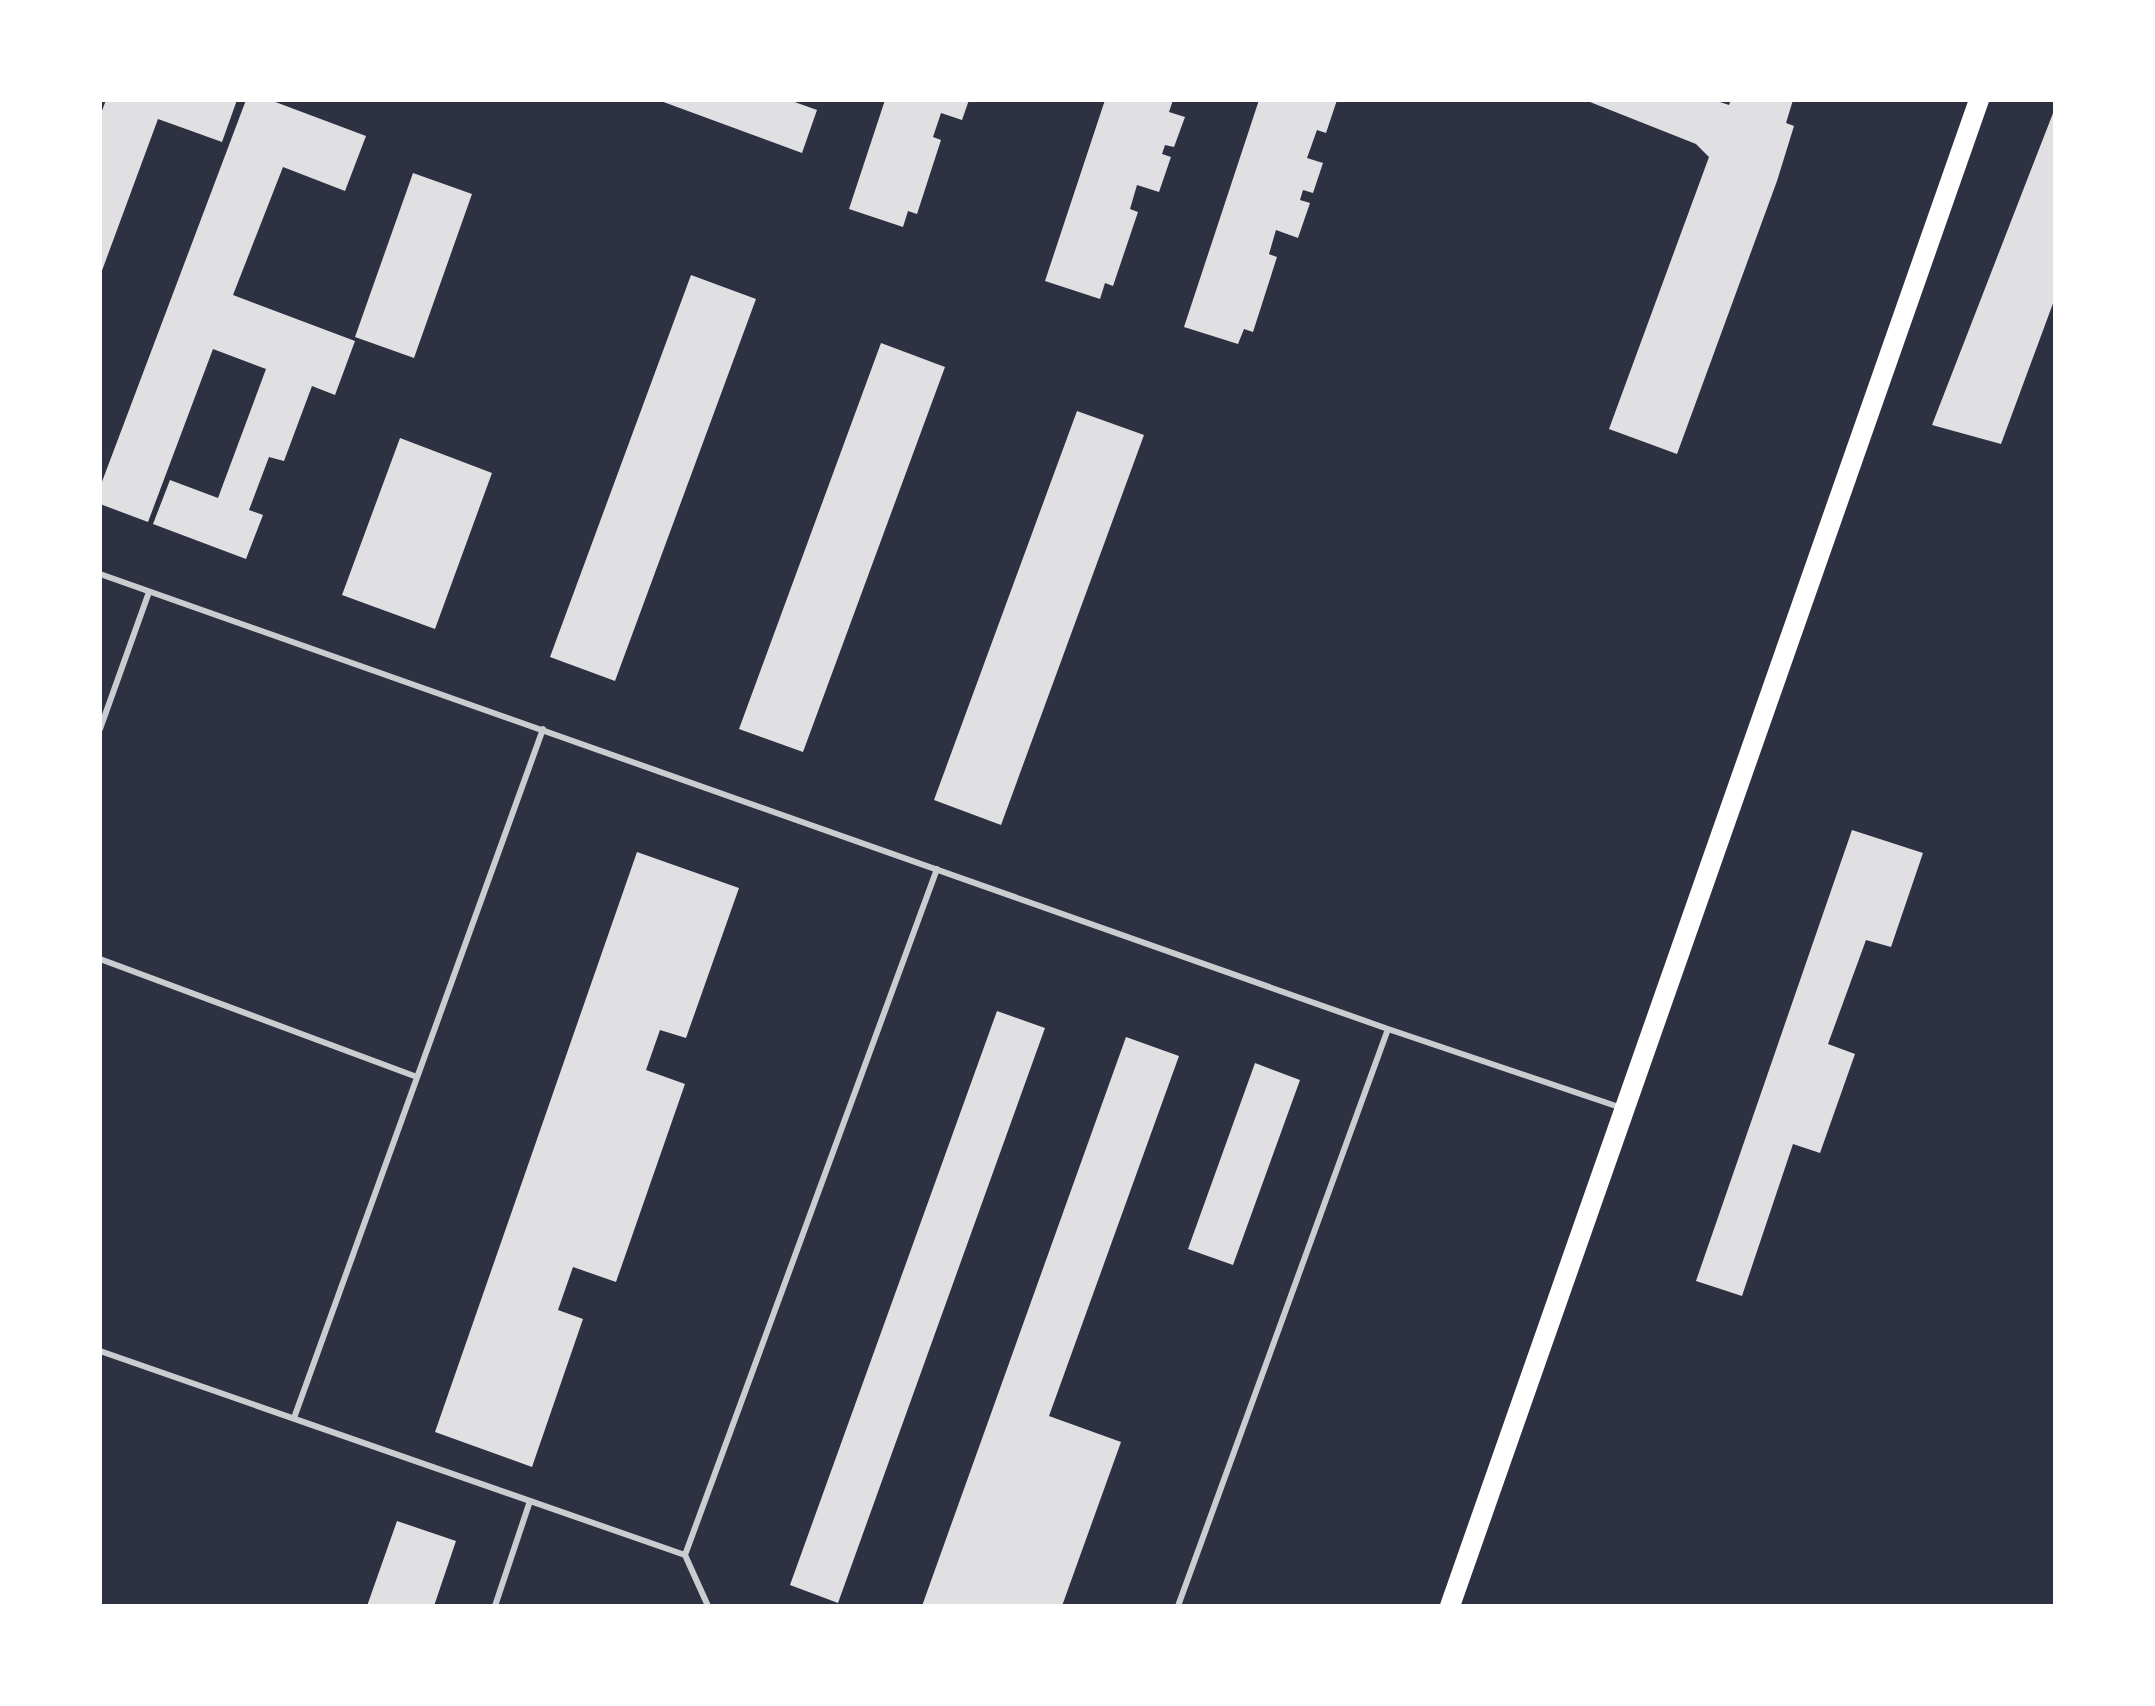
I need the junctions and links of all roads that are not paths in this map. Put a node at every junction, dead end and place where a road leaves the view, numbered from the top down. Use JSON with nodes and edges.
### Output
{"nodes":[{"id":1,"x":1979,"y":100,"type":"edge"},
{"id":2,"x":100,"y":574,"type":"edge"},
{"id":3,"x":149,"y":592,"type":"junction"},
{"id":4,"x":100,"y":729,"type":"edge"},
{"id":5,"x":543,"y":729,"type":"junction"},
{"id":6,"x":937,"y":869,"type":"junction"},
{"id":7,"x":100,"y":959,"type":"edge"},
{"id":8,"x":1388,"y":1029,"type":"junction"},
{"id":9,"x":417,"y":1077,"type":"junction"},
{"id":10,"x":1625,"y":1109,"type":"junction"},
{"id":11,"x":100,"y":1351,"type":"edge"},
{"id":12,"x":294,"y":1418,"type":"junction"},
{"id":13,"x":530,"y":1501,"type":"junction"},
{"id":14,"x":685,"y":1555,"type":"junction"},
{"id":15,"x":495,"y":1606,"type":"edge"},
{"id":16,"x":708,"y":1606,"type":"edge"},
{"id":17,"x":1178,"y":1606,"type":"edge"},
{"id":18,"x":1450,"y":1606,"type":"edge"}],
"edges":[{"from":1,"to":10,"type":"main road"},
{"from":2,"to":3,"type":"lane"},
{"from":3,"to":4,"type":"lane"},
{"from":3,"to":5,"type":"lane"},
{"from":5,"to":6,"type":"lane"},
{"from":5,"to":9,"type":"lane"},
{"from":6,"to":8,"type":"lane"},
{"from":6,"to":14,"type":"lane"},
{"from":7,"to":9,"type":"lane"},
{"from":8,"to":10,"type":"lane"},
{"from":8,"to":17,"type":"lane"},
{"from":9,"to":12,"type":"lane"},
{"from":10,"to":18,"type":"main road"},
{"from":11,"to":12,"type":"lane"},
{"from":12,"to":13,"type":"lane"},
{"from":13,"to":14,"type":"lane"},
{"from":13,"to":15,"type":"lane"},
{"from":14,"to":16,"type":"lane"}]}
